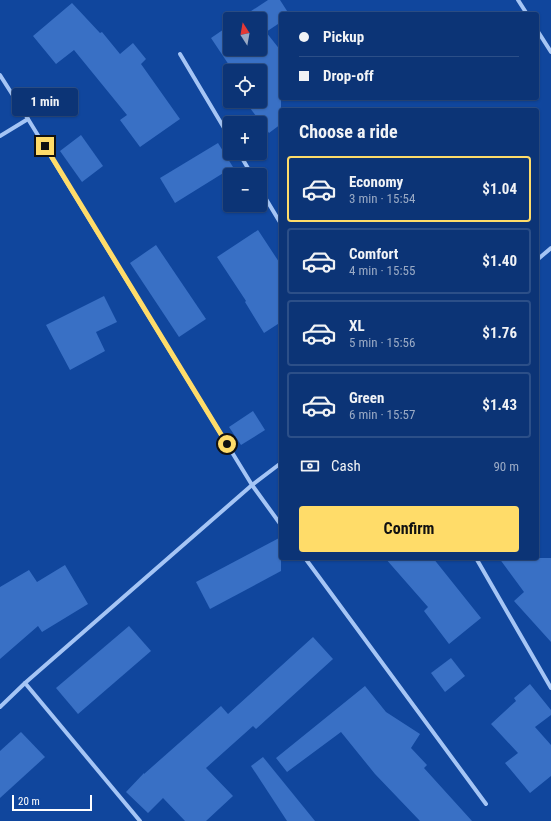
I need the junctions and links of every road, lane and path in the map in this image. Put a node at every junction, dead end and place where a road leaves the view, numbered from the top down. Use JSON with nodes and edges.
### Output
{"nodes":[{"id":1,"x":518,"y":0,"type":"edge"},
{"id":2,"x":525,"y":12,"type":"edge"},
{"id":3,"x":539,"y":33,"type":"edge"},
{"id":4,"x":551,"y":52,"type":"edge"},
{"id":5,"x":180,"y":54,"type":"dead end"},
{"id":6,"x":0,"y":75,"type":"edge"},
{"id":7,"x":28,"y":119,"type":"junction"},
{"id":8,"x":223,"y":126,"type":"edge"},
{"id":9,"x":0,"y":136,"type":"edge"},
{"id":10,"x":267,"y":201,"type":"edge"},
{"id":11,"x":279,"y":221,"type":"edge"},
{"id":12,"x":551,"y":248,"type":"edge"},
{"id":13,"x":539,"y":258,"type":"edge"},
{"id":14,"x":279,"y":465,"type":"edge"},
{"id":15,"x":252,"y":485,"type":"junction"},
{"id":16,"x":279,"y":522,"type":"edge"},
{"id":17,"x":306,"y":560,"type":"edge"},
{"id":18,"x":477,"y":560,"type":"edge"},
{"id":19,"x":25,"y":683,"type":"junction"},
{"id":20,"x":551,"y":688,"type":"edge"},
{"id":21,"x":0,"y":707,"type":"edge"},
{"id":22,"x":486,"y":804,"type":"dead end"},
{"id":23,"x":140,"y":821,"type":"edge"}],
"edges":[{"from":1,"to":2,"type":"street"},
{"from":3,"to":4,"type":"street"},
{"from":5,"to":8,"type":"street"},
{"from":6,"to":7,"type":"street"},
{"from":7,"to":9,"type":"street"},
{"from":7,"to":15,"type":"street"},
{"from":10,"to":11,"type":"street"},
{"from":12,"to":13,"type":"street"},
{"from":14,"to":15,"type":"street"},
{"from":15,"to":16,"type":"street"},
{"from":15,"to":19,"type":"street"},
{"from":17,"to":22,"type":"street"},
{"from":18,"to":20,"type":"street"},
{"from":19,"to":21,"type":"street"},
{"from":19,"to":23,"type":"street"}]}
